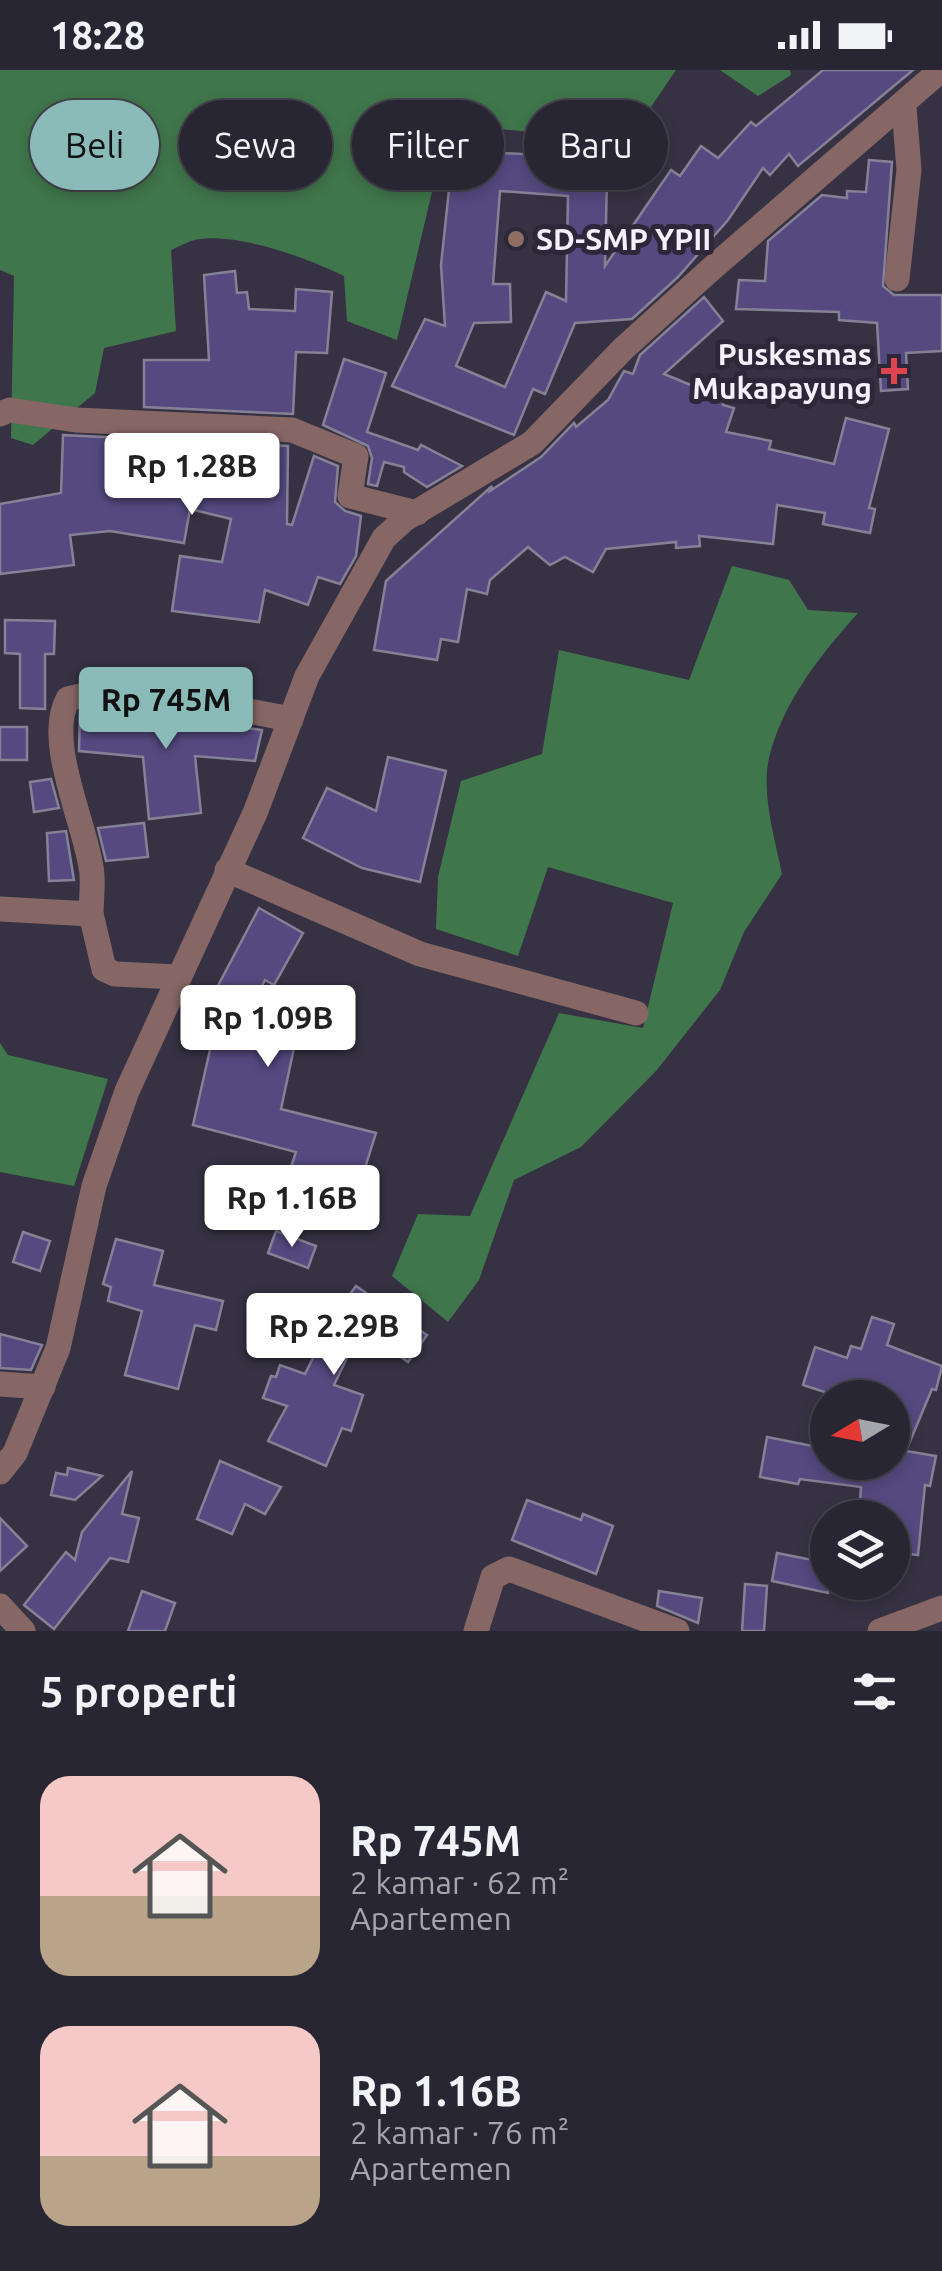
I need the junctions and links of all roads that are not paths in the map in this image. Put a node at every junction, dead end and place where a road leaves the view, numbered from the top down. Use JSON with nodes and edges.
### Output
{"nodes":[{"id":1,"x":941,"y":70,"type":"edge"},
{"id":2,"x":904,"y":107,"type":"junction"},
{"id":3,"x":897,"y":279,"type":"dead end"},
{"id":4,"x":0,"y":414,"type":"edge"},
{"id":5,"x":416,"y":512,"type":"junction"},
{"id":6,"x":291,"y":719,"type":"junction"},
{"id":7,"x":227,"y":870,"type":"junction"},
{"id":8,"x":0,"y":909,"type":"edge"},
{"id":9,"x":91,"y":914,"type":"junction"},
{"id":10,"x":178,"y":977,"type":"junction"},
{"id":11,"x":636,"y":1012,"type":"dead end"},
{"id":12,"x":0,"y":1384,"type":"edge"},
{"id":13,"x":43,"y":1387,"type":"junction"},
{"id":14,"x":0,"y":1472,"type":"edge"},
{"id":15,"x":0,"y":1606,"type":"edge"},
{"id":16,"x":942,"y":1608,"type":"edge"},
{"id":17,"x":23,"y":1631,"type":"edge"},
{"id":18,"x":476,"y":1631,"type":"edge"},
{"id":19,"x":678,"y":1631,"type":"edge"},
{"id":20,"x":880,"y":1631,"type":"edge"}],
"edges":[{"from":1,"to":2,"type":"street"},
{"from":2,"to":3,"type":"street"},
{"from":2,"to":5,"type":"street"},
{"from":4,"to":5,"type":"street"},
{"from":5,"to":6,"type":"street"},
{"from":6,"to":7,"type":"street"},
{"from":6,"to":9,"type":"street"},
{"from":7,"to":10,"type":"street"},
{"from":7,"to":11,"type":"street"},
{"from":8,"to":9,"type":"street"},
{"from":9,"to":10,"type":"street"},
{"from":10,"to":13,"type":"street"},
{"from":12,"to":13,"type":"street"},
{"from":13,"to":14,"type":"street"},
{"from":15,"to":17,"type":"street"},
{"from":16,"to":20,"type":"street"},
{"from":18,"to":19,"type":"street"}]}
